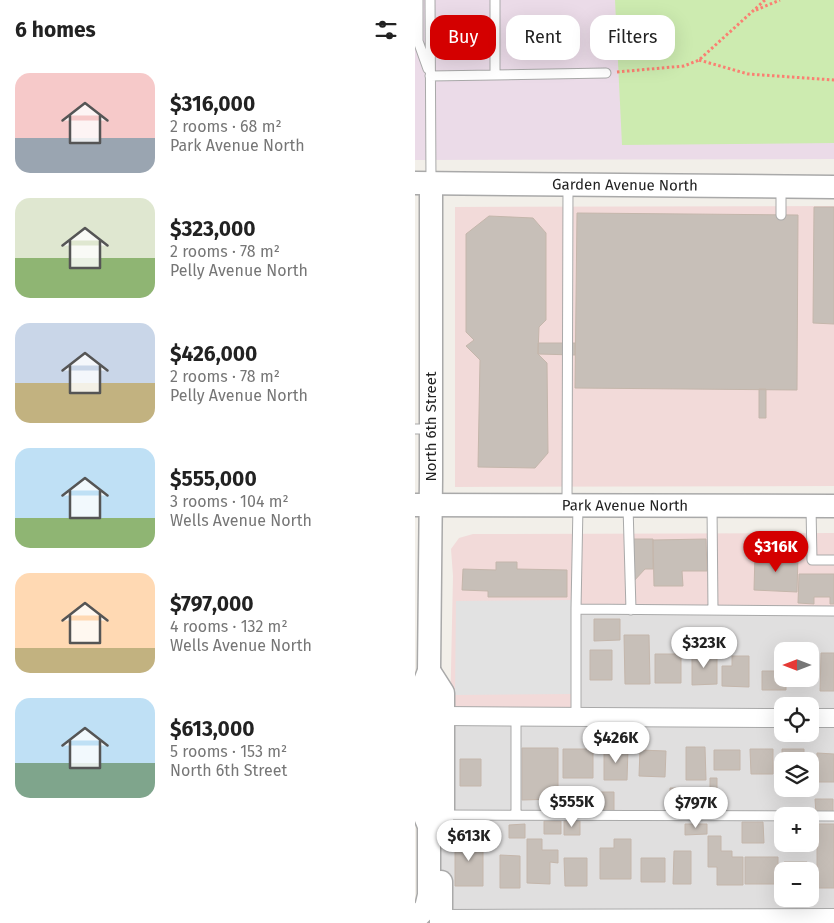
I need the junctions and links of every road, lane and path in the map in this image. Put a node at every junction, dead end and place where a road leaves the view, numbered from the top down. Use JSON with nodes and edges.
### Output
{"nodes":[{"id":1,"x":418,"y":0,"type":"edge"},
{"id":2,"x":430,"y":0,"type":"edge"},
{"id":3,"x":495,"y":0,"type":"edge"},
{"id":4,"x":765,"y":0,"type":"edge"},
{"id":5,"x":780,"y":0,"type":"edge"},
{"id":6,"x":751,"y":12,"type":"junction"},
{"id":7,"x":699,"y":60,"type":"junction"},
{"id":8,"x":606,"y":74,"type":"joint"},
{"id":9,"x":495,"y":75,"type":"junction"},
{"id":10,"x":430,"y":76,"type":"junction"},
{"id":11,"x":834,"y":80,"type":"edge"},
{"id":12,"x":423,"y":183,"type":"edge"},
{"id":13,"x":568,"y":184,"type":"junction"},
{"id":14,"x":781,"y":186,"type":"junction"},
{"id":15,"x":834,"y":187,"type":"edge"},
{"id":16,"x":781,"y":215,"type":"dead end"},
{"id":17,"x":423,"y":429,"type":"edge"},
{"id":18,"x":423,"y":505,"type":"edge"},
{"id":19,"x":572,"y":506,"type":"junction"},
{"id":20,"x":628,"y":506,"type":"junction"},
{"id":21,"x":711,"y":506,"type":"junction"},
{"id":22,"x":811,"y":506,"type":"junction"},
{"id":23,"x":834,"y":506,"type":"edge"},
{"id":24,"x":834,"y":560,"type":"edge"},
{"id":25,"x":576,"y":609,"type":"junction"},
{"id":26,"x":631,"y":610,"type":"junction"},
{"id":27,"x":713,"y":610,"type":"junction"},
{"id":28,"x":834,"y":611,"type":"edge"},
{"id":29,"x":429,"y":671,"type":"junction"},
{"id":30,"x":515,"y":715,"type":"junction"},
{"id":31,"x":576,"y":715,"type":"junction"},
{"id":32,"x":444,"y":716,"type":"junction"},
{"id":33,"x":774,"y":718,"type":"edge"},
{"id":34,"x":819,"y":718,"type":"edge"},
{"id":35,"x":834,"y":718,"type":"edge"},
{"id":36,"x":515,"y":816,"type":"junction"},
{"id":37,"x":834,"y":816,"type":"edge"},
{"id":38,"x":436,"y":821,"type":"junction"},
{"id":39,"x":834,"y":918,"type":"edge"},
{"id":40,"x":425,"y":921,"type":"edge"}],
"edges":[{"from":1,"to":10,"type":"lane"},
{"from":2,"to":10,"type":"lane"},
{"from":3,"to":9,"type":"lane"},
{"from":4,"to":6,"type":"path"},
{"from":5,"to":6,"type":"path"},
{"from":6,"to":7,"type":"path"},
{"from":7,"to":8,"type":"path"},
{"from":7,"to":11,"type":"path"},
{"from":8,"to":9,"type":"lane"},
{"from":9,"to":10,"type":"lane"},
{"from":10,"to":12,"type":"lane"},
{"from":12,"to":13,"type":"street","name":"Garden Avenue North"},
{"from":12,"to":17,"type":"street","name":"North 6th Street"},
{"from":13,"to":14,"type":"street","name":"Garden Avenue North"},
{"from":13,"to":19,"type":"lane"},
{"from":14,"to":15,"type":"street","name":"Garden Avenue North"},
{"from":14,"to":16,"type":"lane"},
{"from":17,"to":18,"type":"street","name":"North 6th Street"},
{"from":18,"to":19,"type":"street","name":"Park Avenue North"},
{"from":18,"to":29,"type":"street","name":"North 6th Street"},
{"from":19,"to":20,"type":"street","name":"Park Avenue North"},
{"from":19,"to":25,"type":"lane"},
{"from":20,"to":21,"type":"street","name":"Park Avenue North"},
{"from":20,"to":26,"type":"lane"},
{"from":21,"to":22,"type":"street","name":"Park Avenue North"},
{"from":21,"to":27,"type":"lane"},
{"from":22,"to":23,"type":"street","name":"Park Avenue North"},
{"from":22,"to":24,"type":"lane"},
{"from":25,"to":26,"type":"lane"},
{"from":25,"to":31,"type":"lane"},
{"from":26,"to":27,"type":"lane"},
{"from":27,"to":28,"type":"lane"},
{"from":29,"to":32,"type":"street","name":"North 6th Street"},
{"from":29,"to":38,"type":"street","name":"North 6th Street"},
{"from":30,"to":31,"type":"street"},
{"from":30,"to":32,"type":"street"},
{"from":30,"to":36,"type":"lane"},
{"from":31,"to":33,"type":"street"},
{"from":32,"to":38,"type":"street","name":"North 6th Street"},
{"from":34,"to":35,"type":"street"},
{"from":36,"to":37,"type":"lane"},
{"from":36,"to":38,"type":"lane"},
{"from":38,"to":40,"type":"street","name":"North 6th Street"},
{"from":39,"to":40,"type":"street"}]}
